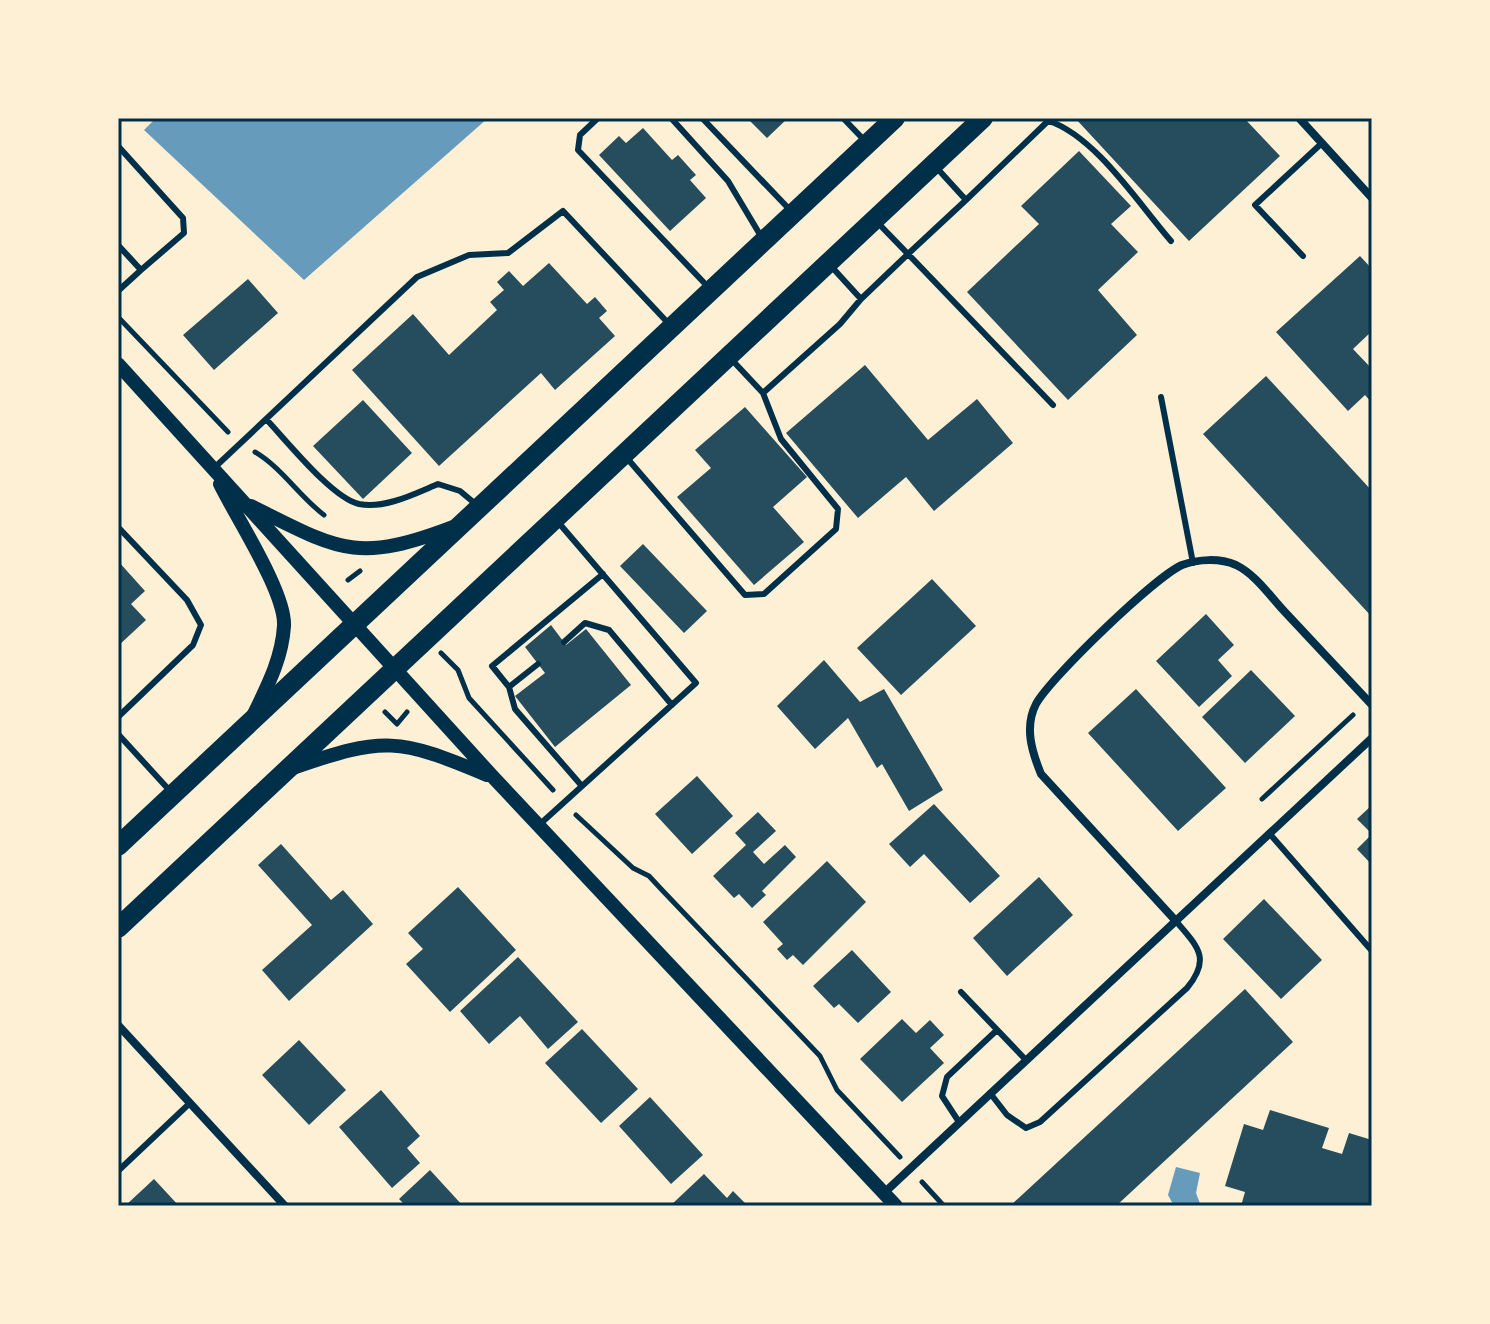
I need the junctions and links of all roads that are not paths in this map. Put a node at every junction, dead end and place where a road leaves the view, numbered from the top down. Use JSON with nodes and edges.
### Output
{"nodes":[{"id":1,"x":598,"y":118,"type":"edge"},
{"id":2,"x":671,"y":118,"type":"edge"},
{"id":3,"x":702,"y":118,"type":"edge"},
{"id":4,"x":843,"y":118,"type":"edge"},
{"id":5,"x":895,"y":118,"type":"edge"},
{"id":6,"x":983,"y":118,"type":"edge"},
{"id":7,"x":1299,"y":118,"type":"edge"},
{"id":8,"x":1047,"y":120,"type":"edge"},
{"id":9,"x":1322,"y":143,"type":"junction"},
{"id":10,"x":867,"y":144,"type":"junction"},
{"id":11,"x":118,"y":146,"type":"edge"},
{"id":12,"x":933,"y":164,"type":"junction"},
{"id":13,"x":1372,"y":198,"type":"edge"},
{"id":14,"x":966,"y":200,"type":"junction"},
{"id":15,"x":793,"y":213,"type":"junction"},
{"id":16,"x":874,"y":219,"type":"junction"},
{"id":17,"x":763,"y":241,"type":"junction"},
{"id":18,"x":1171,"y":241,"type":"dead end"},
{"id":19,"x":118,"y":245,"type":"edge"},
{"id":20,"x":908,"y":254,"type":"junction"},
{"id":21,"x":1303,"y":256,"type":"dead end"},
{"id":22,"x":828,"y":263,"type":"junction"},
{"id":23,"x":141,"y":270,"type":"junction"},
{"id":24,"x":711,"y":289,"type":"junction"},
{"id":25,"x":118,"y":291,"type":"edge"},
{"id":26,"x":861,"y":299,"type":"junction"},
{"id":27,"x":671,"y":327,"type":"junction"},
{"id":28,"x":728,"y":356,"type":"junction"},
{"id":29,"x":118,"y":364,"type":"edge"},
{"id":30,"x":763,"y":393,"type":"junction"},
{"id":31,"x":1161,"y":397,"type":"dead end"},
{"id":32,"x":1053,"y":405,"type":"dead end"},
{"id":33,"x":266,"y":419,"type":"junction"},
{"id":34,"x":624,"y":454,"type":"junction"},
{"id":35,"x":213,"y":469,"type":"junction"},
{"id":36,"x":243,"y":502,"type":"junction"},
{"id":37,"x":479,"y":507,"type":"junction"},
{"id":38,"x":555,"y":519,"type":"junction"},
{"id":39,"x":462,"y":524,"type":"junction"},
{"id":40,"x":118,"y":527,"type":"edge"},
{"id":41,"x":1193,"y":563,"type":"junction"},
{"id":42,"x":603,"y":574,"type":"junction"},
{"id":43,"x":354,"y":624,"type":"junction"},
{"id":44,"x":564,"y":642,"type":"dead end"},
{"id":45,"x":538,"y":664,"type":"dead end"},
{"id":46,"x":394,"y":669,"type":"junction"},
{"id":47,"x":509,"y":687,"type":"junction"},
{"id":48,"x":672,"y":705,"type":"junction"},
{"id":49,"x":1372,"y":705,"type":"edge"},
{"id":50,"x":118,"y":717,"type":"edge"},
{"id":51,"x":249,"y":724,"type":"junction"},
{"id":52,"x":118,"y":734,"type":"edge"},
{"id":53,"x":1372,"y":738,"type":"edge"},
{"id":54,"x":285,"y":771,"type":"junction"},
{"id":55,"x":493,"y":777,"type":"junction"},
{"id":56,"x":581,"y":785,"type":"junction"},
{"id":57,"x":173,"y":794,"type":"junction"},
{"id":58,"x":538,"y":825,"type":"junction"},
{"id":59,"x":1269,"y":833,"type":"junction"},
{"id":60,"x":118,"y":846,"type":"edge"},
{"id":61,"x":1175,"y":920,"type":"junction"},
{"id":62,"x":118,"y":928,"type":"edge"},
{"id":63,"x":1372,"y":951,"type":"edge"},
{"id":64,"x":961,"y":992,"type":"dead end"},
{"id":65,"x":118,"y":1025,"type":"edge"},
{"id":66,"x":997,"y":1030,"type":"junction"},
{"id":67,"x":1026,"y":1060,"type":"junction"},
{"id":68,"x":990,"y":1093,"type":"junction"},
{"id":69,"x":190,"y":1103,"type":"junction"},
{"id":70,"x":959,"y":1122,"type":"junction"},
{"id":71,"x":118,"y":1171,"type":"edge"},
{"id":72,"x":884,"y":1193,"type":"junction"},
{"id":73,"x":285,"y":1206,"type":"edge"},
{"id":74,"x":896,"y":1206,"type":"edge"}],
"edges":[{"from":1,"to":24,"type":"lane"},
{"from":2,"to":17,"type":"lane"},
{"from":3,"to":15,"type":"lane"},
{"from":4,"to":10,"type":"lane"},
{"from":5,"to":10,"type":"main road"},
{"from":6,"to":12,"type":"main road"},
{"from":7,"to":9,"type":"street"},
{"from":8,"to":14,"type":"lane"},
{"from":8,"to":18,"type":"lane"},
{"from":9,"to":13,"type":"street"},
{"from":9,"to":21,"type":"lane"},
{"from":10,"to":15,"type":"main road"},
{"from":11,"to":23,"type":"lane"},
{"from":12,"to":14,"type":"lane"},
{"from":12,"to":16,"type":"main road"},
{"from":14,"to":20,"type":"lane"},
{"from":15,"to":17,"type":"main road"},
{"from":16,"to":20,"type":"lane"},
{"from":16,"to":22,"type":"main road"},
{"from":17,"to":24,"type":"main road"},
{"from":19,"to":23,"type":"lane"},
{"from":20,"to":26,"type":"lane"},
{"from":20,"to":32,"type":"lane"},
{"from":22,"to":26,"type":"lane"},
{"from":22,"to":28,"type":"main road"},
{"from":23,"to":25,"type":"lane"},
{"from":24,"to":27,"type":"main road"},
{"from":26,"to":30,"type":"lane"},
{"from":27,"to":33,"type":"lane"},
{"from":27,"to":37,"type":"main road"},
{"from":28,"to":30,"type":"lane"},
{"from":28,"to":34,"type":"main road"},
{"from":29,"to":35,"type":"street"},
{"from":30,"to":34,"type":"lane"},
{"from":31,"to":41,"type":"lane"},
{"from":33,"to":35,"type":"lane"},
{"from":33,"to":37,"type":"lane"},
{"from":34,"to":38,"type":"main road"},
{"from":35,"to":36,"type":"street"},
{"from":35,"to":51,"type":"street"},
{"from":36,"to":39,"type":"street"},
{"from":36,"to":43,"type":"street"},
{"from":37,"to":39,"type":"main road"},
{"from":38,"to":42,"type":"lane"},
{"from":38,"to":46,"type":"main road"},
{"from":39,"to":43,"type":"main road"},
{"from":40,"to":50,"type":"lane"},
{"from":41,"to":49,"type":"street"},
{"from":41,"to":61,"type":"street"},
{"from":42,"to":47,"type":"lane"},
{"from":42,"to":48,"type":"lane"},
{"from":43,"to":46,"type":"street"},
{"from":43,"to":51,"type":"main road"},
{"from":44,"to":48,"type":"lane"},
{"from":45,"to":47,"type":"lane"},
{"from":46,"to":54,"type":"main road"},
{"from":46,"to":55,"type":"street"},
{"from":47,"to":56,"type":"lane"},
{"from":48,"to":56,"type":"lane"},
{"from":51,"to":57,"type":"main road"},
{"from":52,"to":57,"type":"lane"},
{"from":53,"to":59,"type":"street"},
{"from":54,"to":55,"type":"street"},
{"from":54,"to":62,"type":"main road"},
{"from":55,"to":58,"type":"street"},
{"from":56,"to":58,"type":"lane"},
{"from":57,"to":60,"type":"main road"},
{"from":58,"to":72,"type":"street"},
{"from":59,"to":61,"type":"street"},
{"from":59,"to":63,"type":"lane"},
{"from":61,"to":67,"type":"street"},
{"from":61,"to":68,"type":"lane"},
{"from":64,"to":66,"type":"lane"},
{"from":65,"to":69,"type":"street"},
{"from":66,"to":67,"type":"lane"},
{"from":66,"to":70,"type":"lane"},
{"from":67,"to":68,"type":"street"},
{"from":68,"to":70,"type":"street"},
{"from":69,"to":71,"type":"lane"},
{"from":69,"to":73,"type":"street"},
{"from":70,"to":72,"type":"street"},
{"from":72,"to":74,"type":"street"}]}
